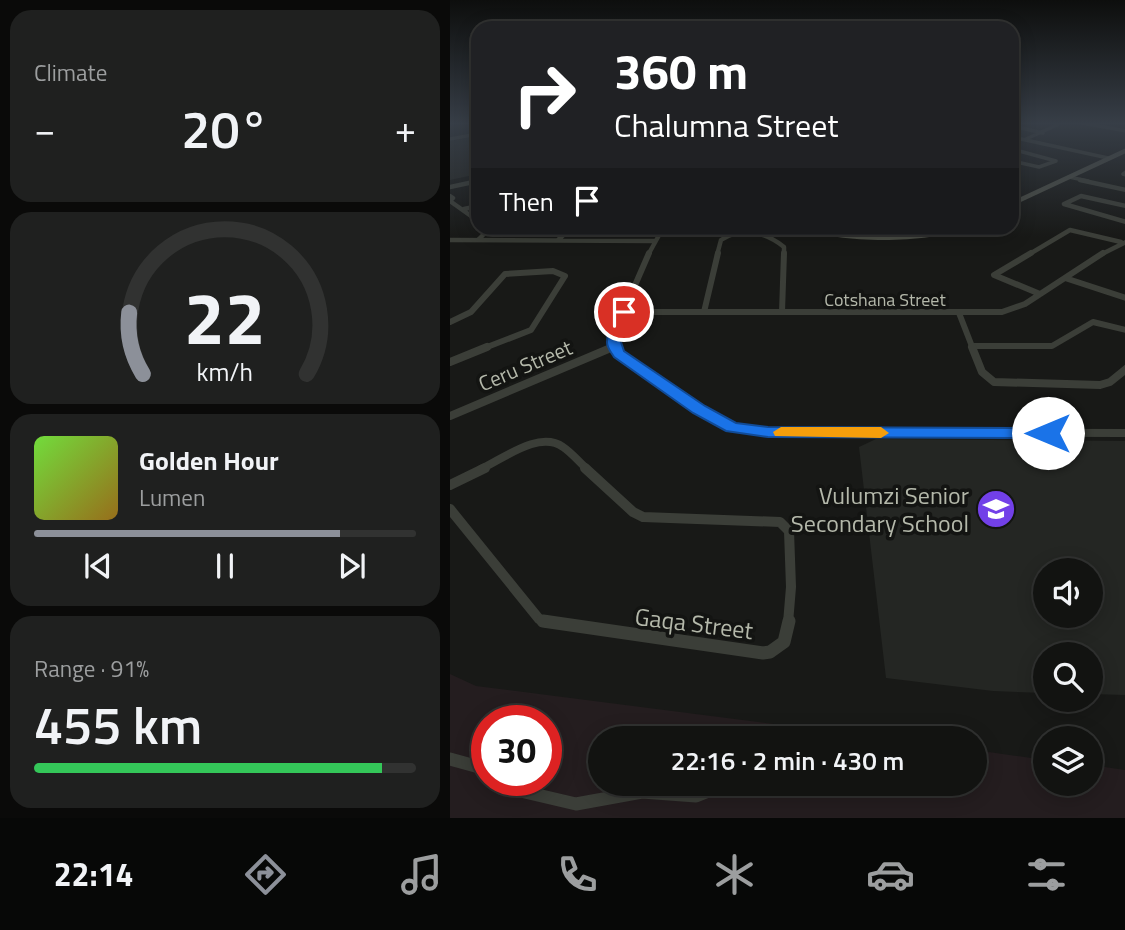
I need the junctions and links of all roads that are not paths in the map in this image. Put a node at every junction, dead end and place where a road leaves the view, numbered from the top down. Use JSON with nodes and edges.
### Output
{"nodes":[{"id":1,"x":1056,"y":161,"type":"edge"},
{"id":2,"x":1101,"y":161,"type":"edge"},
{"id":3,"x":1019,"y":163,"type":"edge"},
{"id":4,"x":1069,"y":177,"type":"junction"},
{"id":5,"x":471,"y":182,"type":"edge"},
{"id":6,"x":450,"y":187,"type":"edge"},
{"id":7,"x":1125,"y":190,"type":"edge"},
{"id":8,"x":450,"y":199,"type":"edge"},
{"id":9,"x":1019,"y":201,"type":"edge"},
{"id":10,"x":1125,"y":206,"type":"edge"},
{"id":11,"x":471,"y":208,"type":"edge"},
{"id":12,"x":465,"y":209,"type":"junction"},
{"id":13,"x":471,"y":217,"type":"edge"},
{"id":14,"x":1125,"y":222,"type":"edge"},
{"id":15,"x":483,"y":235,"type":"edge"},
{"id":16,"x":563,"y":235,"type":"edge"},
{"id":17,"x":659,"y":235,"type":"edge"},
{"id":18,"x":731,"y":235,"type":"edge"},
{"id":19,"x":755,"y":235,"type":"edge"},
{"id":20,"x":852,"y":235,"type":"edge"},
{"id":21,"x":918,"y":235,"type":"edge"},
{"id":22,"x":450,"y":240,"type":"edge"},
{"id":23,"x":478,"y":240,"type":"junction"},
{"id":24,"x":558,"y":240,"type":"junction"},
{"id":25,"x":655,"y":241,"type":"junction"},
{"id":26,"x":1124,"y":242,"type":"edge"},
{"id":27,"x":1065,"y":278,"type":"junction"},
{"id":28,"x":1040,"y":294,"type":"junction"},
{"id":29,"x":1124,"y":296,"type":"edge"},
{"id":30,"x":624,"y":312,"type":"junction"},
{"id":31,"x":704,"y":312,"type":"junction"},
{"id":32,"x":782,"y":312,"type":"junction"},
{"id":33,"x":959,"y":313,"type":"junction"},
{"id":34,"x":450,"y":322,"type":"edge"},
{"id":35,"x":1125,"y":330,"type":"edge"},
{"id":36,"x":972,"y":346,"type":"junction"},
{"id":37,"x":614,"y":347,"type":"junction"},
{"id":38,"x":450,"y":362,"type":"edge"},
{"id":39,"x":1125,"y":369,"type":"edge"},
{"id":40,"x":450,"y":416,"type":"edge"},
{"id":41,"x":1125,"y":433,"type":"edge"},
{"id":42,"x":450,"y":485,"type":"edge"},
{"id":43,"x":450,"y":509,"type":"edge"},
{"id":44,"x":450,"y":759,"type":"edge"},
{"id":45,"x":471,"y":765,"type":"edge"},
{"id":46,"x":542,"y":796,"type":"edge"},
{"id":47,"x":620,"y":796,"type":"edge"}],
"edges":[{"from":1,"to":3,"type":"street"},
{"from":2,"to":4,"type":"street"},
{"from":4,"to":7,"type":"street"},
{"from":4,"to":9,"type":"street"},
{"from":5,"to":6,"type":"street"},
{"from":8,"to":12,"type":"street"},
{"from":10,"to":14,"type":"street"},
{"from":11,"to":12,"type":"street"},
{"from":12,"to":13,"type":"street"},
{"from":15,"to":23,"type":"street"},
{"from":16,"to":24,"type":"street"},
{"from":17,"to":25,"type":"street"},
{"from":18,"to":31,"type":"street"},
{"from":19,"to":32,"type":"street"},
{"from":20,"to":21,"type":"street"},
{"from":22,"to":23,"type":"street"},
{"from":23,"to":24,"type":"street"},
{"from":24,"to":25,"type":"street"},
{"from":25,"to":30,"type":"street"},
{"from":26,"to":27,"type":"street","name":"Cotshana Street"},
{"from":26,"to":28,"type":"street"},
{"from":27,"to":28,"type":"street","name":"Cotshana Street"},
{"from":27,"to":29,"type":"street"},
{"from":28,"to":33,"type":"street","name":"Cotshana Street"},
{"from":30,"to":31,"type":"street","name":"Cotshana Street"},
{"from":30,"to":37,"type":"street"},
{"from":31,"to":32,"type":"street","name":"Cotshana Street"},
{"from":32,"to":33,"type":"street","name":"Cotshana Street"},
{"from":33,"to":36,"type":"street"},
{"from":34,"to":38,"type":"street"},
{"from":35,"to":36,"type":"street"},
{"from":36,"to":39,"type":"street"},
{"from":37,"to":40,"type":"street","name":"Ceru Street"},
{"from":37,"to":41,"type":"street"},
{"from":42,"to":43,"type":"street","name":"Gaqa Street"},
{"from":44,"to":45,"type":"street"},
{"from":46,"to":47,"type":"street"}]}
